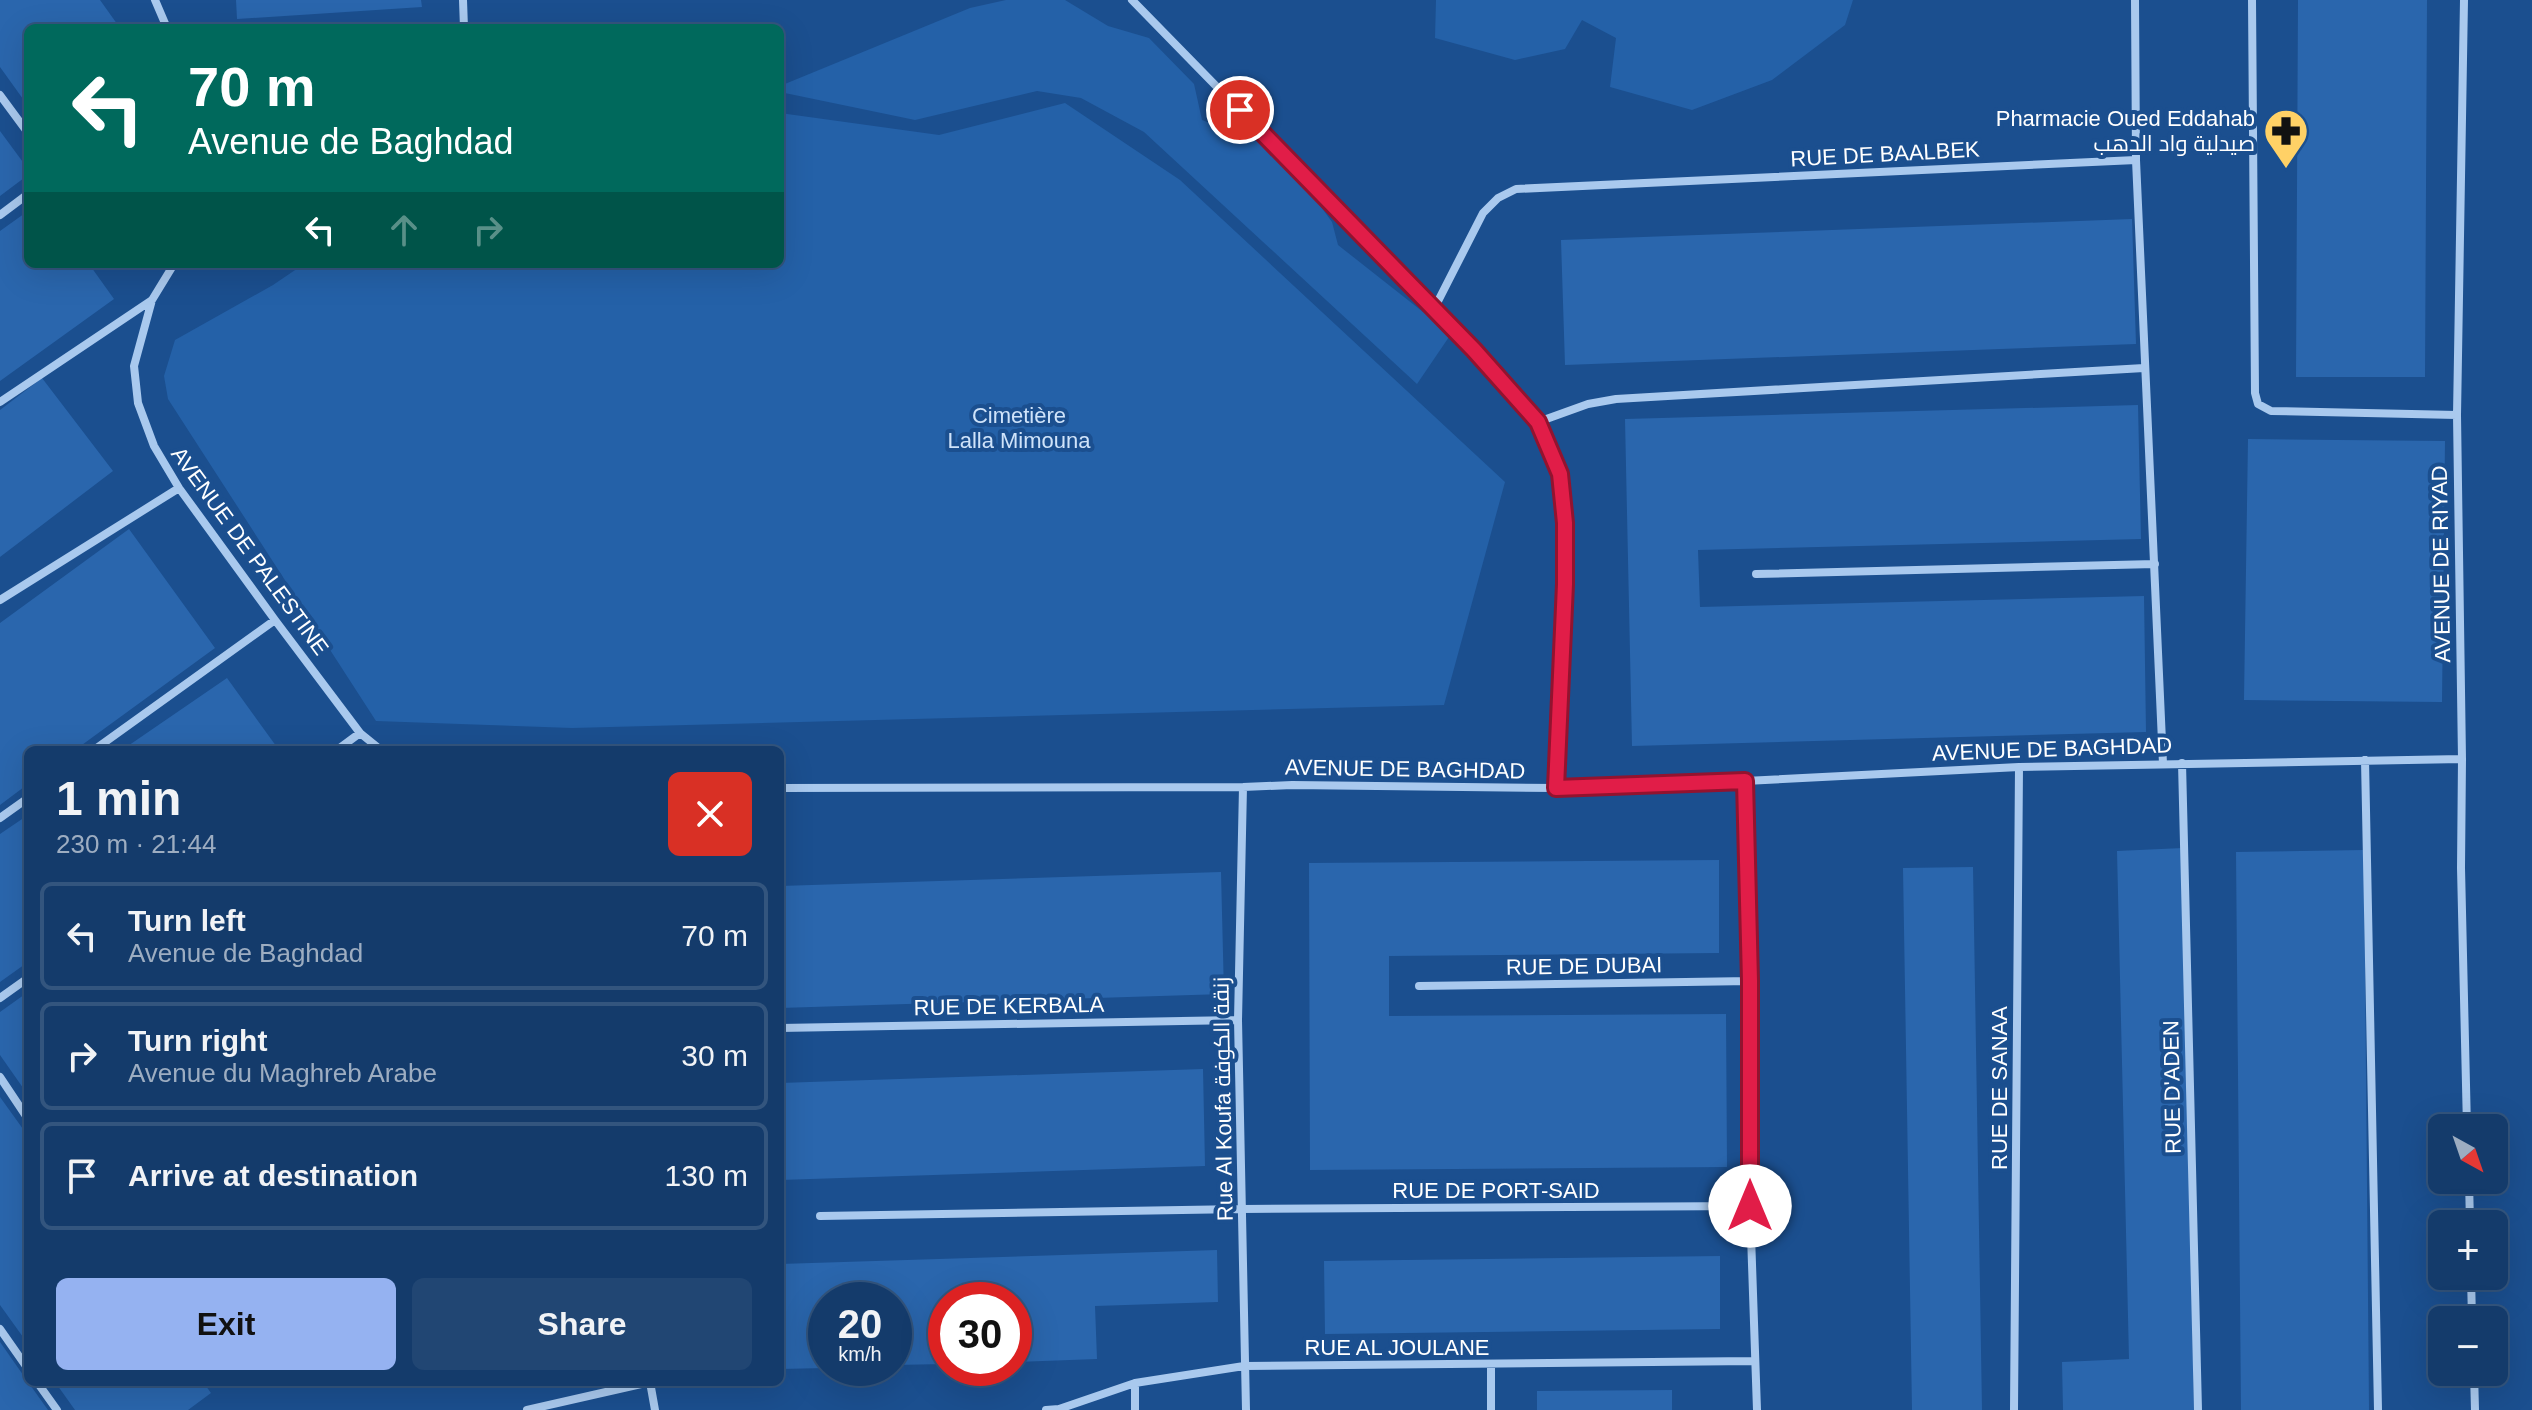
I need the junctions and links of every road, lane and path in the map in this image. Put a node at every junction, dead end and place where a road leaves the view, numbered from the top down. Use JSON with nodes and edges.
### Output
{"nodes":[{"id":1,"x":155,"y":0,"type":"edge"},
{"id":2,"x":463,"y":0,"type":"edge"},
{"id":3,"x":1132,"y":0,"type":"edge"},
{"id":4,"x":2135,"y":0,"type":"edge"},
{"id":5,"x":2252,"y":0,"type":"edge"},
{"id":6,"x":2464,"y":0,"type":"edge"},
{"id":7,"x":165,"y":24,"type":"edge"},
{"id":8,"x":464,"y":24,"type":"edge"},
{"id":9,"x":0,"y":95,"type":"edge"},
{"id":10,"x":24,"y":128,"type":"edge"},
{"id":11,"x":2136,"y":160,"type":"junction"},
{"id":12,"x":24,"y":197,"type":"edge"},
{"id":13,"x":0,"y":215,"type":"edge"},
{"id":14,"x":172,"y":268,"type":"edge"},
{"id":15,"x":152,"y":300,"type":"junction"},
{"id":16,"x":1434,"y":309,"type":"junction"},
{"id":17,"x":2144,"y":368,"type":"junction"},
{"id":18,"x":0,"y":402,"type":"edge"},
{"id":19,"x":2457,"y":415,"type":"junction"},
{"id":20,"x":1538,"y":422,"type":"junction"},
{"id":21,"x":179,"y":488,"type":"junction"},
{"id":22,"x":2155,"y":564,"type":"junction"},
{"id":23,"x":1756,"y":574,"type":"dead end"},
{"id":24,"x":0,"y":600,"type":"edge"},
{"id":25,"x":275,"y":620,"type":"junction"},
{"id":26,"x":360,"y":733,"type":"junction"},
{"id":27,"x":100,"y":746,"type":"edge"},
{"id":28,"x":342,"y":746,"type":"edge"},
{"id":29,"x":376,"y":746,"type":"edge"},
{"id":30,"x":2462,"y":759,"type":"junction"},
{"id":31,"x":2365,"y":760,"type":"junction"},
{"id":32,"x":2182,"y":763,"type":"junction"},
{"id":33,"x":2163,"y":764,"type":"junction"},
{"id":34,"x":2019,"y":767,"type":"junction"},
{"id":35,"x":1745,"y":781,"type":"junction"},
{"id":36,"x":1243,"y":787,"type":"junction"},
{"id":37,"x":784,"y":788,"type":"edge"},
{"id":38,"x":1556,"y":788,"type":"junction"},
{"id":39,"x":24,"y":801,"type":"edge"},
{"id":40,"x":0,"y":818,"type":"edge"},
{"id":41,"x":24,"y":981,"type":"edge"},
{"id":42,"x":1750,"y":981,"type":"junction"},
{"id":43,"x":1419,"y":986,"type":"dead end"},
{"id":44,"x":0,"y":998,"type":"edge"},
{"id":45,"x":1238,"y":1020,"type":"junction"},
{"id":46,"x":784,"y":1028,"type":"edge"},
{"id":47,"x":0,"y":1077,"type":"edge"},
{"id":48,"x":24,"y":1113,"type":"edge"},
{"id":49,"x":2467,"y":1114,"type":"edge"},
{"id":50,"x":1750,"y":1206,"type":"junction"},
{"id":51,"x":1242,"y":1209,"type":"junction"},
{"id":52,"x":820,"y":1216,"type":"dead end"},
{"id":53,"x":0,"y":1329,"type":"edge"},
{"id":54,"x":1754,"y":1361,"type":"junction"},
{"id":55,"x":24,"y":1363,"type":"edge"},
{"id":56,"x":1491,"y":1364,"type":"junction"},
{"id":57,"x":1244,"y":1366,"type":"junction"},
{"id":58,"x":1135,"y":1383,"type":"junction"},
{"id":59,"x":40,"y":1386,"type":"edge"},
{"id":60,"x":632,"y":1386,"type":"edge"},
{"id":61,"x":651,"y":1386,"type":"edge"},
{"id":62,"x":2474,"y":1386,"type":"edge"},
{"id":63,"x":57,"y":1410,"type":"edge"},
{"id":64,"x":527,"y":1410,"type":"edge"},
{"id":65,"x":655,"y":1410,"type":"edge"},
{"id":66,"x":1046,"y":1410,"type":"edge"},
{"id":67,"x":1135,"y":1410,"type":"edge"},
{"id":68,"x":1246,"y":1410,"type":"edge"},
{"id":69,"x":1491,"y":1410,"type":"edge"},
{"id":70,"x":1757,"y":1410,"type":"edge"},
{"id":71,"x":2014,"y":1410,"type":"edge"},
{"id":72,"x":2198,"y":1410,"type":"edge"},
{"id":73,"x":2378,"y":1410,"type":"edge"},
{"id":74,"x":2475,"y":1410,"type":"edge"}],
"edges":[{"from":1,"to":7,"type":"street"},
{"from":2,"to":8,"type":"street"},
{"from":3,"to":16,"type":"street"},
{"from":4,"to":11,"type":"street"},
{"from":5,"to":19,"type":"street"},
{"from":6,"to":19,"type":"street","name":"AVENUE DE RIYAD"},
{"from":9,"to":10,"type":"street"},
{"from":11,"to":16,"type":"street","name":"RUE DE BAALBEK"},
{"from":11,"to":17,"type":"street"},
{"from":12,"to":13,"type":"street"},
{"from":14,"to":15,"type":"street","name":"AVENUE DE PALESTINE"},
{"from":15,"to":18,"type":"street"},
{"from":15,"to":21,"type":"street","name":"AVENUE DE PALESTINE"},
{"from":16,"to":20,"type":"street"},
{"from":17,"to":20,"type":"street"},
{"from":17,"to":22,"type":"street"},
{"from":19,"to":30,"type":"street","name":"AVENUE DE RIYAD"},
{"from":20,"to":38,"type":"street"},
{"from":21,"to":24,"type":"street"},
{"from":21,"to":25,"type":"street","name":"AVENUE DE PALESTINE"},
{"from":22,"to":23,"type":"street"},
{"from":22,"to":33,"type":"street"},
{"from":25,"to":26,"type":"street","name":"AVENUE DE PALESTINE"},
{"from":25,"to":27,"type":"street"},
{"from":26,"to":28,"type":"street"},
{"from":26,"to":29,"type":"street","name":"AVENUE DE PALESTINE"},
{"from":30,"to":31,"type":"street","name":"AVENUE DE BAGHDAD"},
{"from":30,"to":49,"type":"street","name":"AVENUE DE RIYAD"},
{"from":31,"to":32,"type":"street","name":"AVENUE DE BAGHDAD"},
{"from":31,"to":73,"type":"street"},
{"from":32,"to":33,"type":"street","name":"AVENUE DE BAGHDAD"},
{"from":32,"to":72,"type":"street","name":"RUE D'ADEN"},
{"from":33,"to":34,"type":"street","name":"AVENUE DE BAGHDAD"},
{"from":34,"to":35,"type":"street","name":"AVENUE DE BAGHDAD"},
{"from":34,"to":71,"type":"street","name":"RUE DE SANAA"},
{"from":35,"to":38,"type":"street","name":"AVENUE DE BAGHDAD"},
{"from":35,"to":42,"type":"street"},
{"from":36,"to":37,"type":"street","name":"AVENUE DE BAGHDAD"},
{"from":36,"to":38,"type":"street","name":"AVENUE DE BAGHDAD"},
{"from":36,"to":45,"type":"street","name":"Rue Al Koufa زنقة الكوفة"},
{"from":39,"to":40,"type":"street"},
{"from":41,"to":44,"type":"street"},
{"from":42,"to":43,"type":"street","name":"RUE DE DUBAI"},
{"from":42,"to":50,"type":"street"},
{"from":45,"to":46,"type":"street","name":"RUE DE KERBALA"},
{"from":45,"to":51,"type":"street","name":"Rue Al Koufa زنقة الكوفة"},
{"from":47,"to":48,"type":"street"},
{"from":50,"to":51,"type":"street","name":"RUE DE PORT-SAID"},
{"from":50,"to":54,"type":"street"},
{"from":51,"to":52,"type":"street","name":"RUE DE PORT-SAID"},
{"from":51,"to":57,"type":"street","name":"Rue Al Koufa زنقة الكوفة"},
{"from":53,"to":55,"type":"street"},
{"from":54,"to":56,"type":"street","name":"RUE AL JOULANE"},
{"from":54,"to":70,"type":"street"},
{"from":56,"to":57,"type":"street","name":"RUE AL JOULANE"},
{"from":56,"to":69,"type":"street"},
{"from":57,"to":58,"type":"street","name":"RUE AL JOULANE"},
{"from":57,"to":68,"type":"street","name":"Rue Al Koufa زنقة الكوفة"},
{"from":58,"to":66,"type":"street","name":"RUE AL JOULANE"},
{"from":58,"to":67,"type":"street"},
{"from":59,"to":63,"type":"street"},
{"from":60,"to":64,"type":"street"},
{"from":61,"to":65,"type":"street"},
{"from":62,"to":74,"type":"street"}]}
